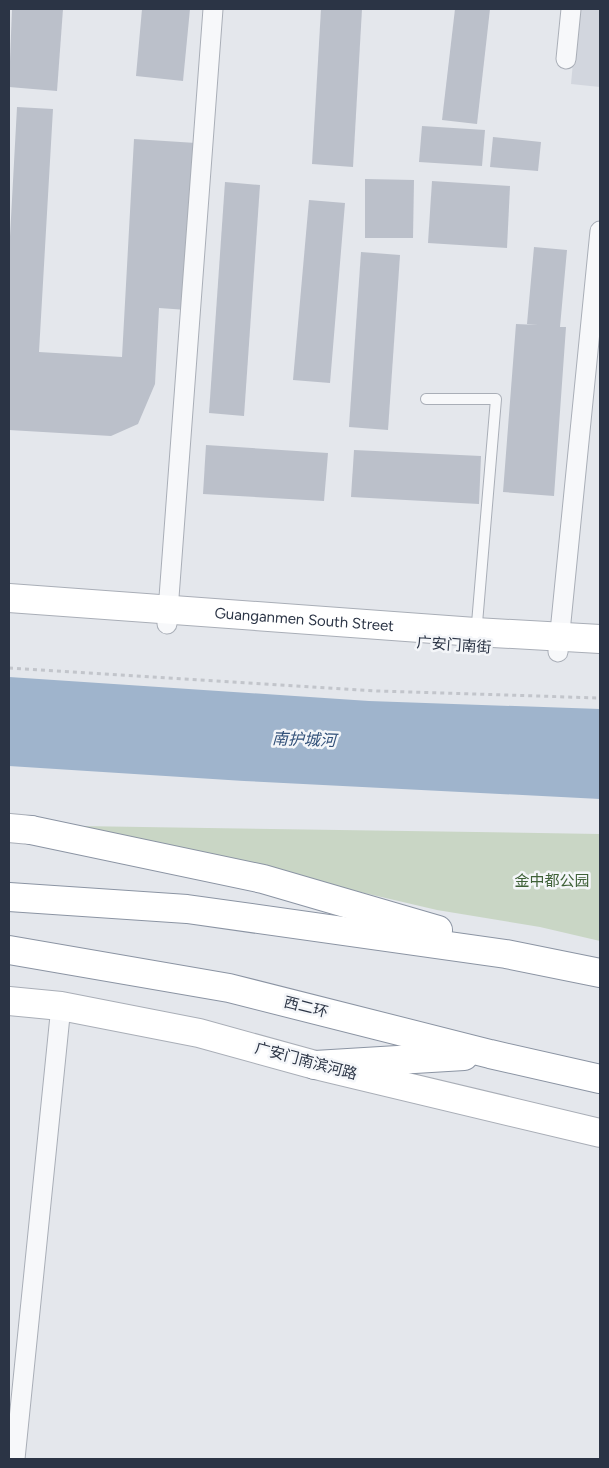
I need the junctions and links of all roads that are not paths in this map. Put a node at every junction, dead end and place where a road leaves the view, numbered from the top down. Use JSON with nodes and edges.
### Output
{"nodes":[{"id":1,"x":213,"y":9,"type":"edge"},
{"id":2,"x":571,"y":9,"type":"edge"},
{"id":3,"x":566,"y":59,"type":"dead end"},
{"id":4,"x":600,"y":231,"type":"edge"},
{"id":5,"x":426,"y":399,"type":"dead end"},
{"id":6,"x":9,"y":598,"type":"edge"},
{"id":7,"x":9,"y":614,"type":"edge"},
{"id":8,"x":168,"y":616,"type":"junction"},
{"id":9,"x":475,"y":639,"type":"junction"},
{"id":10,"x":600,"y":639,"type":"edge"},
{"id":11,"x":558,"y":645,"type":"junction"},
{"id":12,"x":600,"y":654,"type":"edge"},
{"id":13,"x":20,"y":829,"type":"edge"},
{"id":14,"x":9,"y":897,"type":"edge"},
{"id":15,"x":9,"y":950,"type":"edge"},
{"id":16,"x":506,"y":954,"type":"junction"},
{"id":17,"x":600,"y":972,"type":"edge"},
{"id":18,"x":9,"y":1001,"type":"edge"},
{"id":19,"x":61,"y":1006,"type":"junction"},
{"id":20,"x":490,"y":1054,"type":"junction"},
{"id":21,"x":315,"y":1065,"type":"junction"},
{"id":22,"x":600,"y":1079,"type":"edge"},
{"id":23,"x":600,"y":1133,"type":"edge"},
{"id":24,"x":15,"y":1459,"type":"edge"}],
"edges":[{"from":1,"to":8,"type":"street"},
{"from":2,"to":3,"type":"street"},
{"from":4,"to":11,"type":"street"},
{"from":5,"to":9,"type":"lane"},
{"from":6,"to":8,"type":"main road"},
{"from":7,"to":8,"type":"main road","name":"广安门南街"},
{"from":8,"to":9,"type":"main road","name":"广安门南街"},
{"from":9,"to":11,"type":"main road","name":"广安门南街"},
{"from":10,"to":11,"type":"main road"},
{"from":11,"to":12,"type":"main road","name":"广安门南街"},
{"from":13,"to":16,"type":"main road"},
{"from":14,"to":16,"type":"main road"},
{"from":15,"to":20,"type":"main road","name":"西二环"},
{"from":16,"to":17,"type":"main road"},
{"from":18,"to":19,"type":"main road","name":"广安门南滨河路"},
{"from":19,"to":21,"type":"main road","name":"广安门南滨河路"},
{"from":19,"to":24,"type":"street"},
{"from":20,"to":21,"type":"main road"},
{"from":20,"to":22,"type":"main road","name":"西二环"},
{"from":21,"to":23,"type":"main road","name":"广安门南滨河路"}]}
